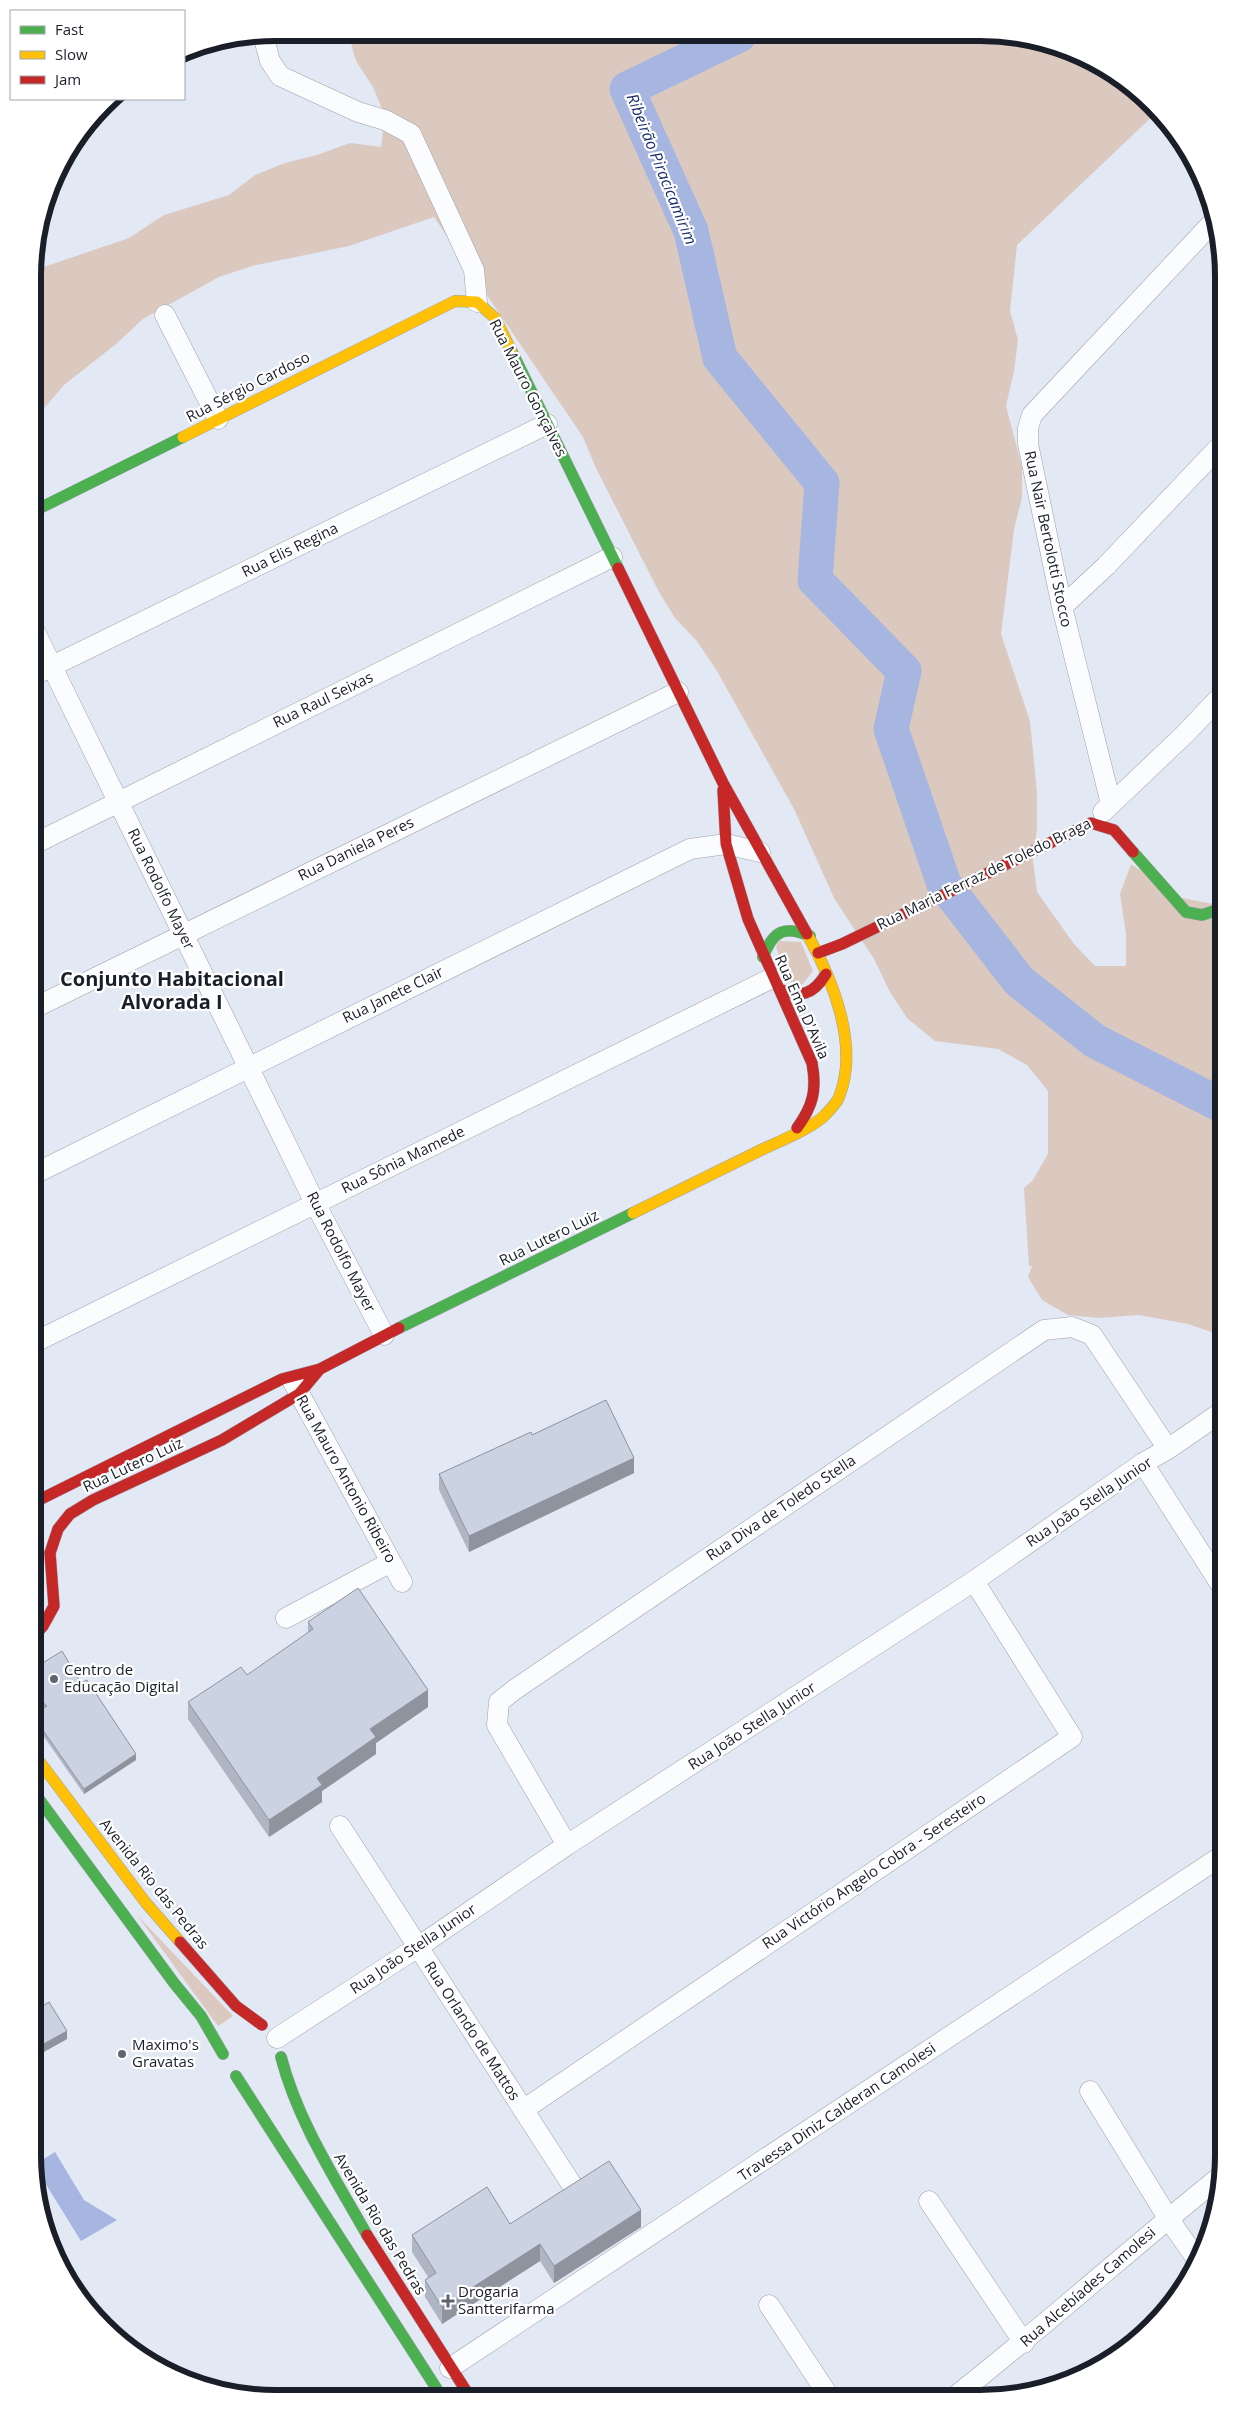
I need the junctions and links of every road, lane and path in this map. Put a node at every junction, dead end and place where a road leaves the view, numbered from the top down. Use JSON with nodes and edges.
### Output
{"nodes":[{"id":1,"x":265,"y":42,"type":"edge"},
{"id":2,"x":1209,"y":226,"type":"edge"},
{"id":3,"x":477,"y":302,"type":"junction"},
{"id":4,"x":165,"y":315,"type":"dead end"},
{"id":5,"x":218,"y":419,"type":"junction"},
{"id":6,"x":547,"y":424,"type":"junction"},
{"id":7,"x":1215,"y":452,"type":"edge"},
{"id":8,"x":41,"y":508,"type":"edge"},
{"id":9,"x":612,"y":558,"type":"junction"},
{"id":10,"x":1062,"y":607,"type":"junction"},
{"id":11,"x":41,"y":644,"type":"edge"},
{"id":12,"x":52,"y":666,"type":"junction"},
{"id":13,"x":41,"y":672,"type":"edge"},
{"id":14,"x":678,"y":692,"type":"junction"},
{"id":15,"x":1215,"y":702,"type":"edge"},
{"id":16,"x":722,"y":783,"type":"junction"},
{"id":17,"x":118,"y":801,"type":"junction"},
{"id":18,"x":1111,"y":804,"type":"junction"},
{"id":19,"x":1092,"y":823,"type":"junction"},
{"id":20,"x":41,"y":840,"type":"edge"},
{"id":21,"x":726,"y":844,"type":"junction"},
{"id":22,"x":760,"y":852,"type":"junction"},
{"id":23,"x":1215,"y":910,"type":"edge"},
{"id":24,"x":183,"y":934,"type":"junction"},
{"id":25,"x":810,"y":936,"type":"junction"},
{"id":26,"x":818,"y":952,"type":"junction"},
{"id":27,"x":763,"y":957,"type":"junction"},
{"id":28,"x":826,"y":974,"type":"junction"},
{"id":29,"x":776,"y":984,"type":"junction"},
{"id":30,"x":41,"y":1005,"type":"edge"},
{"id":31,"x":248,"y":1067,"type":"junction"},
{"id":32,"x":792,"y":1135,"type":"junction"},
{"id":33,"x":41,"y":1170,"type":"edge"},
{"id":34,"x":315,"y":1203,"type":"junction"},
{"id":35,"x":384,"y":1335,"type":"junction"},
{"id":36,"x":41,"y":1339,"type":"edge"},
{"id":37,"x":320,"y":1369,"type":"junction"},
{"id":38,"x":290,"y":1376,"type":"junction"},
{"id":39,"x":299,"y":1394,"type":"junction"},
{"id":40,"x":1215,"y":1417,"type":"edge"},
{"id":41,"x":1168,"y":1449,"type":"junction"},
{"id":42,"x":1143,"y":1463,"type":"junction"},
{"id":43,"x":41,"y":1499,"type":"edge"},
{"id":44,"x":391,"y":1562,"type":"junction"},
{"id":45,"x":41,"y":1564,"type":"edge"},
{"id":46,"x":1215,"y":1576,"type":"edge"},
{"id":47,"x":52,"y":1580,"type":"junction"},
{"id":48,"x":974,"y":1581,"type":"junction"},
{"id":49,"x":402,"y":1582,"type":"dead end"},
{"id":50,"x":286,"y":1618,"type":"dead end"},
{"id":51,"x":41,"y":1628,"type":"edge"},
{"id":52,"x":41,"y":1764,"type":"edge"},
{"id":53,"x":41,"y":1802,"type":"edge"},
{"id":54,"x":340,"y":1826,"type":"dead end"},
{"id":55,"x":567,"y":1845,"type":"junction"},
{"id":56,"x":1215,"y":1860,"type":"edge"},
{"id":57,"x":418,"y":1947,"type":"junction"},
{"id":58,"x":242,"y":2025,"type":"dead end"},
{"id":59,"x":270,"y":2031,"type":"junction"},
{"id":60,"x":228,"y":2037,"type":"dead end"},
{"id":61,"x":281,"y":2057,"type":"junction"},
{"id":62,"x":228,"y":2066,"type":"junction"},
{"id":63,"x":275,"y":2071,"type":"dead end"},
{"id":64,"x":253,"y":2082,"type":"dead end"},
{"id":65,"x":1090,"y":2091,"type":"dead end"},
{"id":66,"x":523,"y":2110,"type":"junction"},
{"id":67,"x":1213,"y":2182,"type":"edge"},
{"id":68,"x":572,"y":2185,"type":"edge"},
{"id":69,"x":929,"y":2201,"type":"dead end"},
{"id":70,"x":1168,"y":2218,"type":"junction"},
{"id":71,"x":1193,"y":2254,"type":"edge"},
{"id":72,"x":769,"y":2305,"type":"dead end"},
{"id":73,"x":1024,"y":2343,"type":"junction"},
{"id":74,"x":450,"y":2368,"type":"junction"},
{"id":75,"x":438,"y":2390,"type":"edge"},
{"id":76,"x":465,"y":2390,"type":"edge"},
{"id":77,"x":825,"y":2390,"type":"edge"},
{"id":78,"x":963,"y":2390,"type":"edge"}],
"edges":[{"from":1,"to":3,"type":"street"},
{"from":2,"to":10,"type":"street","name":"Rua Nair Bertolotti Stocco"},
{"from":3,"to":5,"type":"street","name":"Rua Sérgio Cardoso"},
{"from":3,"to":6,"type":"street","name":"Rua Mauro Gonçalves"},
{"from":4,"to":5,"type":"street"},
{"from":5,"to":8,"type":"street","name":"Rua Sérgio Cardoso"},
{"from":6,"to":9,"type":"street","name":"Rua Mauro Gonçalves"},
{"from":6,"to":12,"type":"street","name":"Rua Elis Regina"},
{"from":7,"to":10,"type":"street"},
{"from":9,"to":14,"type":"street","name":"Rua Mauro Gonçalves"},
{"from":9,"to":17,"type":"street","name":"Rua Raul Seixas"},
{"from":10,"to":18,"type":"street","name":"Rua Nair Bertolotti Stocco"},
{"from":11,"to":12,"type":"street","name":"Rua Rodolfo Mayer"},
{"from":12,"to":13,"type":"street","name":"Rua Elis Regina"},
{"from":12,"to":17,"type":"street","name":"Rua Rodolfo Mayer"},
{"from":14,"to":16,"type":"street","name":"Rua Mauro Gonçalves"},
{"from":14,"to":24,"type":"street","name":"Rua Daniela Peres"},
{"from":15,"to":18,"type":"street","name":"Rua Maria Ferraz de Toledo Braga"},
{"from":16,"to":21,"type":"street","name":"Rua Ema D'Avila"},
{"from":16,"to":22,"type":"street","name":"Rua Ema D'Avila"},
{"from":17,"to":20,"type":"street","name":"Rua Raul Seixas"},
{"from":17,"to":24,"type":"street","name":"Rua Rodolfo Mayer"},
{"from":18,"to":19,"type":"street","name":"Rua Maria Ferraz de Toledo Braga"},
{"from":19,"to":23,"type":"street"},
{"from":19,"to":26,"type":"street","name":"Rua Maria Ferraz de Toledo Braga"},
{"from":21,"to":22,"type":"street","name":"Rua Janete Clair"},
{"from":21,"to":27,"type":"street","name":"Rua Ema D'Avila"},
{"from":21,"to":31,"type":"street","name":"Rua Janete Clair"},
{"from":22,"to":25,"type":"street","name":"Rua Ema D'Avila"},
{"from":24,"to":30,"type":"street","name":"Rua Daniela Peres"},
{"from":24,"to":31,"type":"street","name":"Rua Rodolfo Mayer"},
{"from":25,"to":26,"type":"street","name":"Rua Ema D'Avila"},
{"from":25,"to":27,"type":"street"},
{"from":26,"to":28,"type":"street","name":"Rua Ema D'Avila"},
{"from":27,"to":29,"type":"street","name":"Rua Ema D'Avila"},
{"from":28,"to":29,"type":"street"},
{"from":28,"to":32,"type":"street","name":"Rua Ema D'Avila"},
{"from":29,"to":32,"type":"street","name":"Rua Ema D'Avila"},
{"from":29,"to":34,"type":"street","name":"Rua Sônia Mamede"},
{"from":31,"to":33,"type":"street","name":"Rua Janete Clair"},
{"from":31,"to":34,"type":"street","name":"Rua Rodolfo Mayer"},
{"from":32,"to":35,"type":"street","name":"Rua Lutero Luiz"},
{"from":34,"to":35,"type":"street","name":"Rua Rodolfo Mayer"},
{"from":34,"to":36,"type":"street","name":"Rua Sônia Mamede"},
{"from":35,"to":37,"type":"street","name":"Rua Lutero Luiz"},
{"from":37,"to":38,"type":"street","name":"Rua Lutero Luiz"},
{"from":37,"to":39,"type":"street","name":"Rua Lutero Luiz"},
{"from":38,"to":39,"type":"street","name":"Rua Mauro Antonio Ribeiro"},
{"from":38,"to":43,"type":"street","name":"Rua Lutero Luiz"},
{"from":39,"to":44,"type":"street","name":"Rua Mauro Antonio Ribeiro"},
{"from":39,"to":47,"type":"street","name":"Rua Lutero Luiz"},
{"from":40,"to":41,"type":"street","name":"Rua João Stella Junior"},
{"from":41,"to":42,"type":"street","name":"Rua João Stella Junior"},
{"from":41,"to":55,"type":"street","name":"Rua Diva de Toledo Stella"},
{"from":42,"to":46,"type":"street"},
{"from":42,"to":48,"type":"street","name":"Rua João Stella Junior"},
{"from":44,"to":49,"type":"street","name":"Rua Mauro Antonio Ribeiro"},
{"from":44,"to":50,"type":"street"},
{"from":45,"to":47,"type":"street"},
{"from":47,"to":51,"type":"street","name":"Rua Lutero Luiz"},
{"from":48,"to":55,"type":"street","name":"Rua João Stella Junior"},
{"from":48,"to":66,"type":"street","name":"Rua Victório Angelo Cobra - Seresteiro"},
{"from":52,"to":59,"type":"street","name":"Avenida Rio das Pedras"},
{"from":53,"to":62,"type":"street"},
{"from":54,"to":57,"type":"street","name":"Rua Orlando de Mattos"},
{"from":55,"to":57,"type":"street","name":"Rua João Stella Junior"},
{"from":56,"to":74,"type":"street","name":"Travessa Diniz Calderan Camolesi"},
{"from":57,"to":59,"type":"street","name":"Rua João Stella Junior"},
{"from":57,"to":66,"type":"street","name":"Rua Orlando de Mattos"},
{"from":58,"to":59,"type":"street"},
{"from":59,"to":61,"type":"street","name":"Avenida Rio das Pedras"},
{"from":60,"to":62,"type":"street"},
{"from":61,"to":63,"type":"street"},
{"from":61,"to":74,"type":"street","name":"Avenida Rio das Pedras"},
{"from":62,"to":64,"type":"street"},
{"from":62,"to":75,"type":"street"},
{"from":65,"to":70,"type":"street"},
{"from":66,"to":68,"type":"street","name":"Rua Orlando de Mattos"},
{"from":67,"to":70,"type":"street","name":"Rua Alcebíades Camolesi"},
{"from":69,"to":73,"type":"street"},
{"from":70,"to":71,"type":"street"},
{"from":70,"to":73,"type":"street","name":"Rua Alcebíades Camolesi"},
{"from":72,"to":77,"type":"street"},
{"from":73,"to":78,"type":"street","name":"Rua Alcebíades Camolesi"},
{"from":74,"to":76,"type":"street","name":"Avenida Rio das Pedras"}]}
